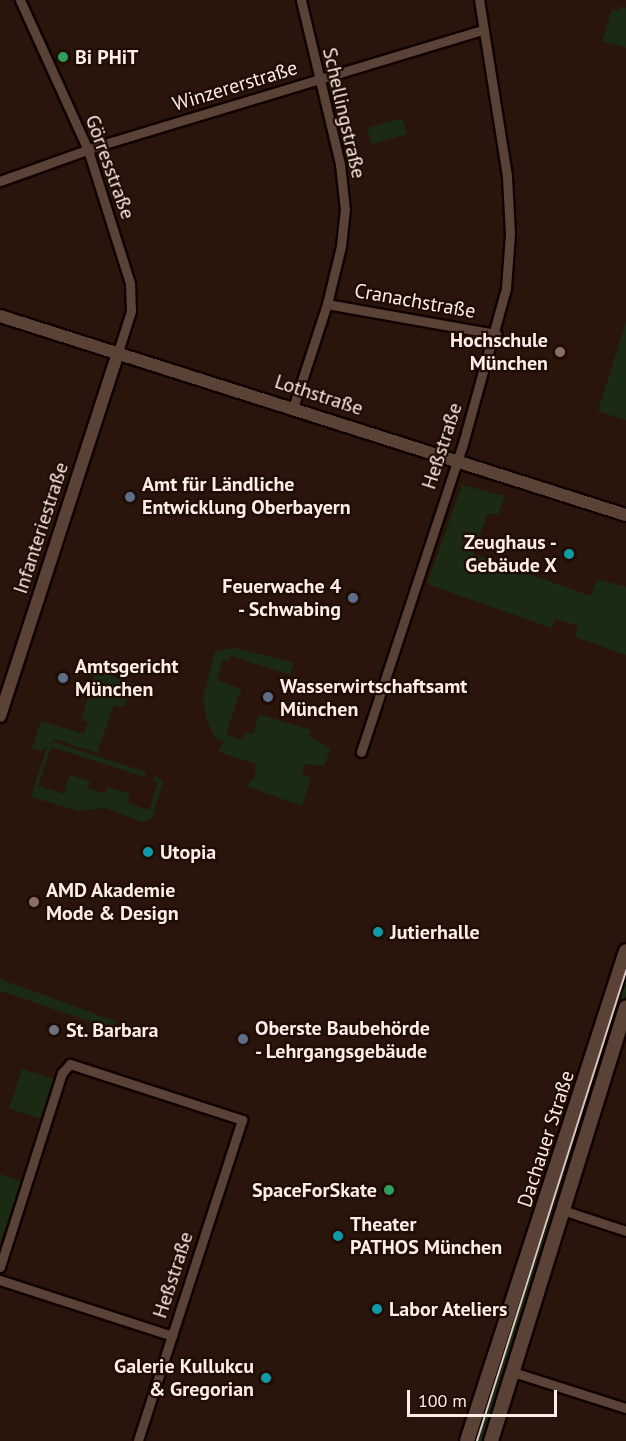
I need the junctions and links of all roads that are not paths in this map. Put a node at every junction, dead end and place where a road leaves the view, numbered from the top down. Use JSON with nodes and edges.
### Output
{"nodes":[{"id":1,"x":20,"y":0,"type":"edge"},
{"id":2,"x":301,"y":0,"type":"edge"},
{"id":3,"x":478,"y":0,"type":"edge"},
{"id":4,"x":483,"y":30,"type":"junction"},
{"id":5,"x":317,"y":79,"type":"junction"},
{"id":6,"x":88,"y":150,"type":"junction"},
{"id":7,"x":0,"y":181,"type":"edge"},
{"id":8,"x":327,"y":304,"type":"junction"},
{"id":9,"x":0,"y":316,"type":"edge"},
{"id":10,"x":496,"y":334,"type":"junction"},
{"id":11,"x":118,"y":352,"type":"junction"},
{"id":12,"x":293,"y":408,"type":"junction"},
{"id":13,"x":457,"y":460,"type":"junction"},
{"id":14,"x":626,"y":516,"type":"edge"},
{"id":15,"x":0,"y":716,"type":"edge"},
{"id":16,"x":361,"y":752,"type":"dead end"},
{"id":17,"x":626,"y":951,"type":"edge"},
{"id":18,"x":626,"y":1008,"type":"edge"},
{"id":19,"x":562,"y":1210,"type":"junction"},
{"id":20,"x":626,"y":1231,"type":"edge"},
{"id":21,"x":0,"y":1267,"type":"edge"},
{"id":22,"x":0,"y":1280,"type":"edge"},
{"id":23,"x":172,"y":1336,"type":"junction"},
{"id":24,"x":513,"y":1372,"type":"junction"},
{"id":25,"x":626,"y":1408,"type":"edge"},
{"id":26,"x":138,"y":1441,"type":"edge"},
{"id":27,"x":467,"y":1441,"type":"edge"},
{"id":28,"x":491,"y":1441,"type":"edge"}],
"edges":[{"from":1,"to":6,"type":"street","name":"Görresstraße"},
{"from":2,"to":5,"type":"street","name":"Schellingstraße"},
{"from":3,"to":4,"type":"street","name":"Heßstraße"},
{"from":4,"to":5,"type":"street","name":"Winzererstraße"},
{"from":4,"to":10,"type":"street","name":"Heßstraße"},
{"from":5,"to":6,"type":"street","name":"Winzererstraße"},
{"from":5,"to":8,"type":"street","name":"Schellingstraße"},
{"from":6,"to":7,"type":"street","name":"Winzererstraße"},
{"from":6,"to":11,"type":"street","name":"Görresstraße"},
{"from":8,"to":10,"type":"street","name":"Cranachstraße"},
{"from":8,"to":12,"type":"street","name":"Schellingstraße"},
{"from":9,"to":11,"type":"street","name":"Lothstraße"},
{"from":10,"to":13,"type":"street","name":"Heßstraße"},
{"from":11,"to":12,"type":"street","name":"Lothstraße"},
{"from":11,"to":15,"type":"street","name":"Infanteriestraße"},
{"from":12,"to":13,"type":"street","name":"Lothstraße"},
{"from":13,"to":14,"type":"street","name":"Lothstraße"},
{"from":13,"to":16,"type":"street","name":"Heßstraße"},
{"from":17,"to":27,"type":"main road","name":"Dachauer Straße"},
{"from":18,"to":19,"type":"main road","name":"Dachauer Straße"},
{"from":19,"to":20,"type":"street"},
{"from":19,"to":24,"type":"main road","name":"Dachauer Straße"},
{"from":21,"to":23,"type":"street","name":"Heßstraße"},
{"from":22,"to":23,"type":"street"},
{"from":23,"to":26,"type":"street","name":"Heßstraße"},
{"from":24,"to":25,"type":"street"},
{"from":24,"to":28,"type":"main road","name":"Dachauer Straße"}]}
